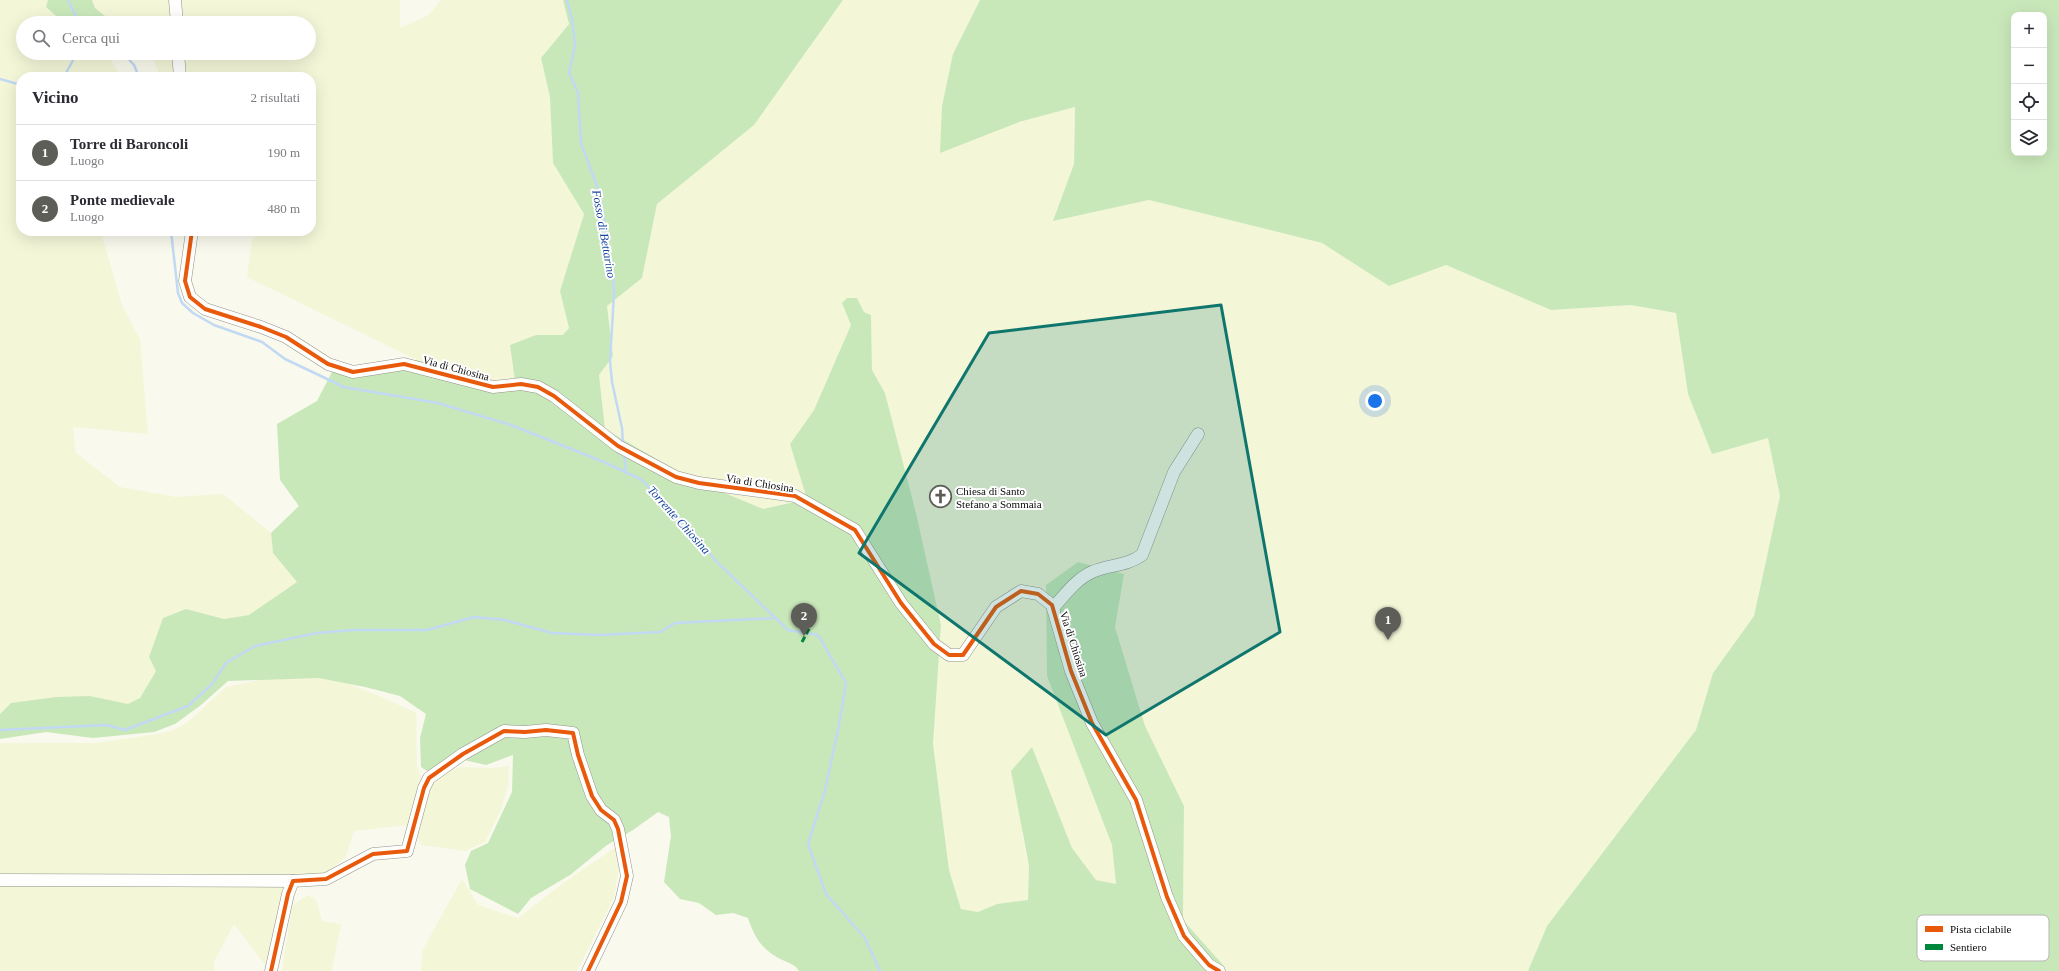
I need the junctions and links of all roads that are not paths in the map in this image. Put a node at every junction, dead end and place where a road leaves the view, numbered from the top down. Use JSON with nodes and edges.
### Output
{"nodes":[{"id":1,"x":175,"y":0,"type":"edge"},
{"id":2,"x":176,"y":16,"type":"edge"},
{"id":3,"x":179,"y":60,"type":"edge"},
{"id":4,"x":180,"y":72,"type":"edge"},
{"id":5,"x":191,"y":236,"type":"edge"},
{"id":6,"x":1198,"y":434,"type":"dead end"},
{"id":7,"x":1053,"y":608,"type":"junction"},
{"id":8,"x":0,"y":880,"type":"edge"},
{"id":9,"x":293,"y":881,"type":"junction"},
{"id":10,"x":271,"y":971,"type":"edge"},
{"id":11,"x":588,"y":971,"type":"edge"},
{"id":12,"x":1219,"y":971,"type":"edge"}],
"edges":[{"from":1,"to":2,"type":"street"},
{"from":3,"to":4,"type":"street"},
{"from":5,"to":7,"type":"street","name":"Via di Chiosina"},
{"from":6,"to":7,"type":"street"},
{"from":7,"to":12,"type":"street","name":"Via di Chiosina"},
{"from":8,"to":9,"type":"street"},
{"from":9,"to":10,"type":"street"},
{"from":9,"to":11,"type":"street"}]}
